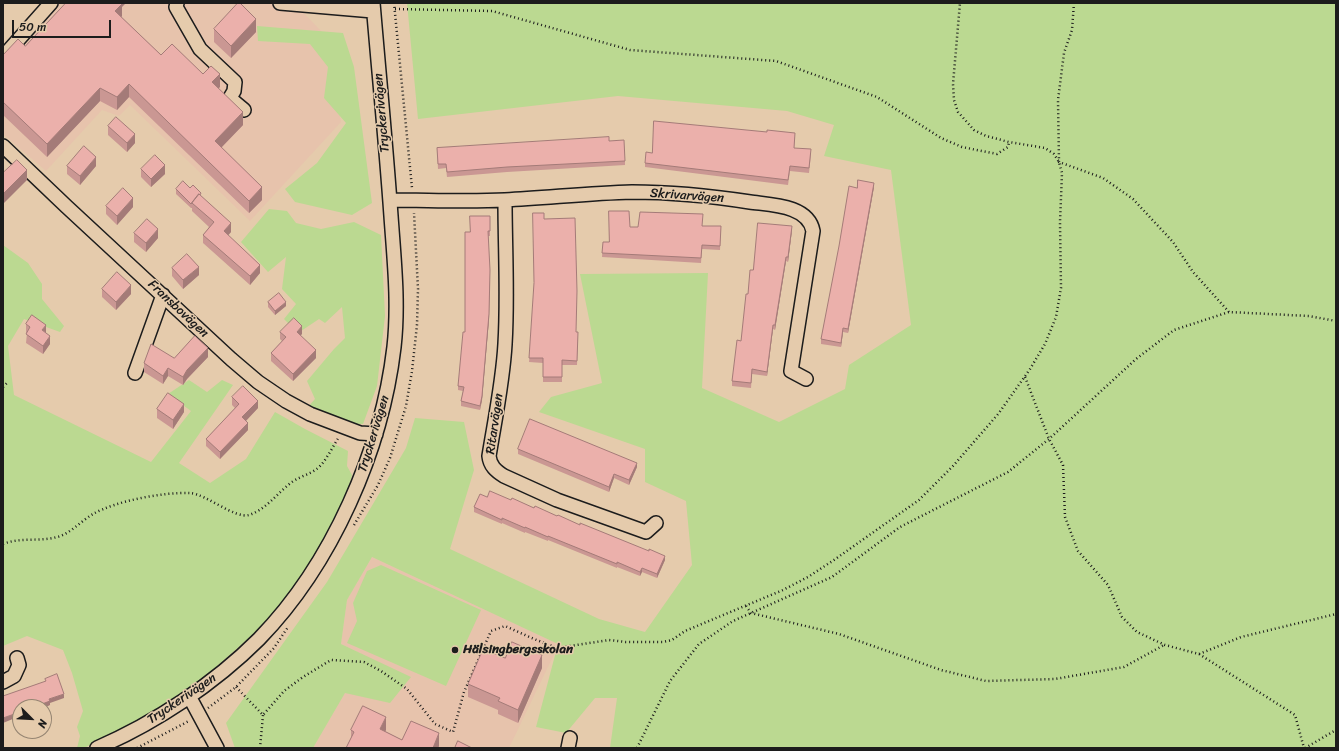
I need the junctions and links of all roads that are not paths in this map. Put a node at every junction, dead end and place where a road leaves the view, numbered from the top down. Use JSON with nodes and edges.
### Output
{"nodes":[{"id":1,"x":51,"y":3,"type":"edge"},
{"id":2,"x":177,"y":3,"type":"edge"},
{"id":3,"x":280,"y":3,"type":"edge"},
{"id":4,"x":373,"y":7,"type":"edge"},
{"id":5,"x":3,"y":57,"type":"edge"},
{"id":6,"x":244,"y":110,"type":"dead end"},
{"id":7,"x":3,"y":146,"type":"edge"},
{"id":8,"x":390,"y":200,"type":"junction"},
{"id":9,"x":505,"y":200,"type":"junction"},
{"id":10,"x":163,"y":295,"type":"junction"},
{"id":11,"x":136,"y":373,"type":"dead end"},
{"id":12,"x":806,"y":380,"type":"dead end"},
{"id":13,"x":376,"y":434,"type":"junction"},
{"id":14,"x":656,"y":523,"type":"dead end"},
{"id":15,"x":17,"y":658,"type":"dead end"},
{"id":16,"x":3,"y":682,"type":"edge"},
{"id":17,"x":189,"y":696,"type":"junction"},
{"id":18,"x":97,"y":748,"type":"edge"},
{"id":19,"x":217,"y":748,"type":"edge"}],
"edges":[{"from":1,"to":5,"type":"street"},
{"from":2,"to":6,"type":"street"},
{"from":3,"to":4,"type":"street"},
{"from":4,"to":8,"type":"street","name":"Tryckerivägen"},
{"from":7,"to":10,"type":"street","name":"Fransbovägen"},
{"from":8,"to":9,"type":"street","name":"Skrivarvägen"},
{"from":8,"to":13,"type":"street","name":"Tryckerivägen"},
{"from":9,"to":12,"type":"street","name":"Skrivarvägen"},
{"from":9,"to":14,"type":"street","name":"Ritarvägen"},
{"from":10,"to":11,"type":"street"},
{"from":10,"to":13,"type":"street","name":"Fransbovägen"},
{"from":13,"to":17,"type":"street","name":"Tryckerivägen"},
{"from":15,"to":16,"type":"street"},
{"from":17,"to":18,"type":"street","name":"Tryckerivägen"},
{"from":17,"to":19,"type":"street"}]}
